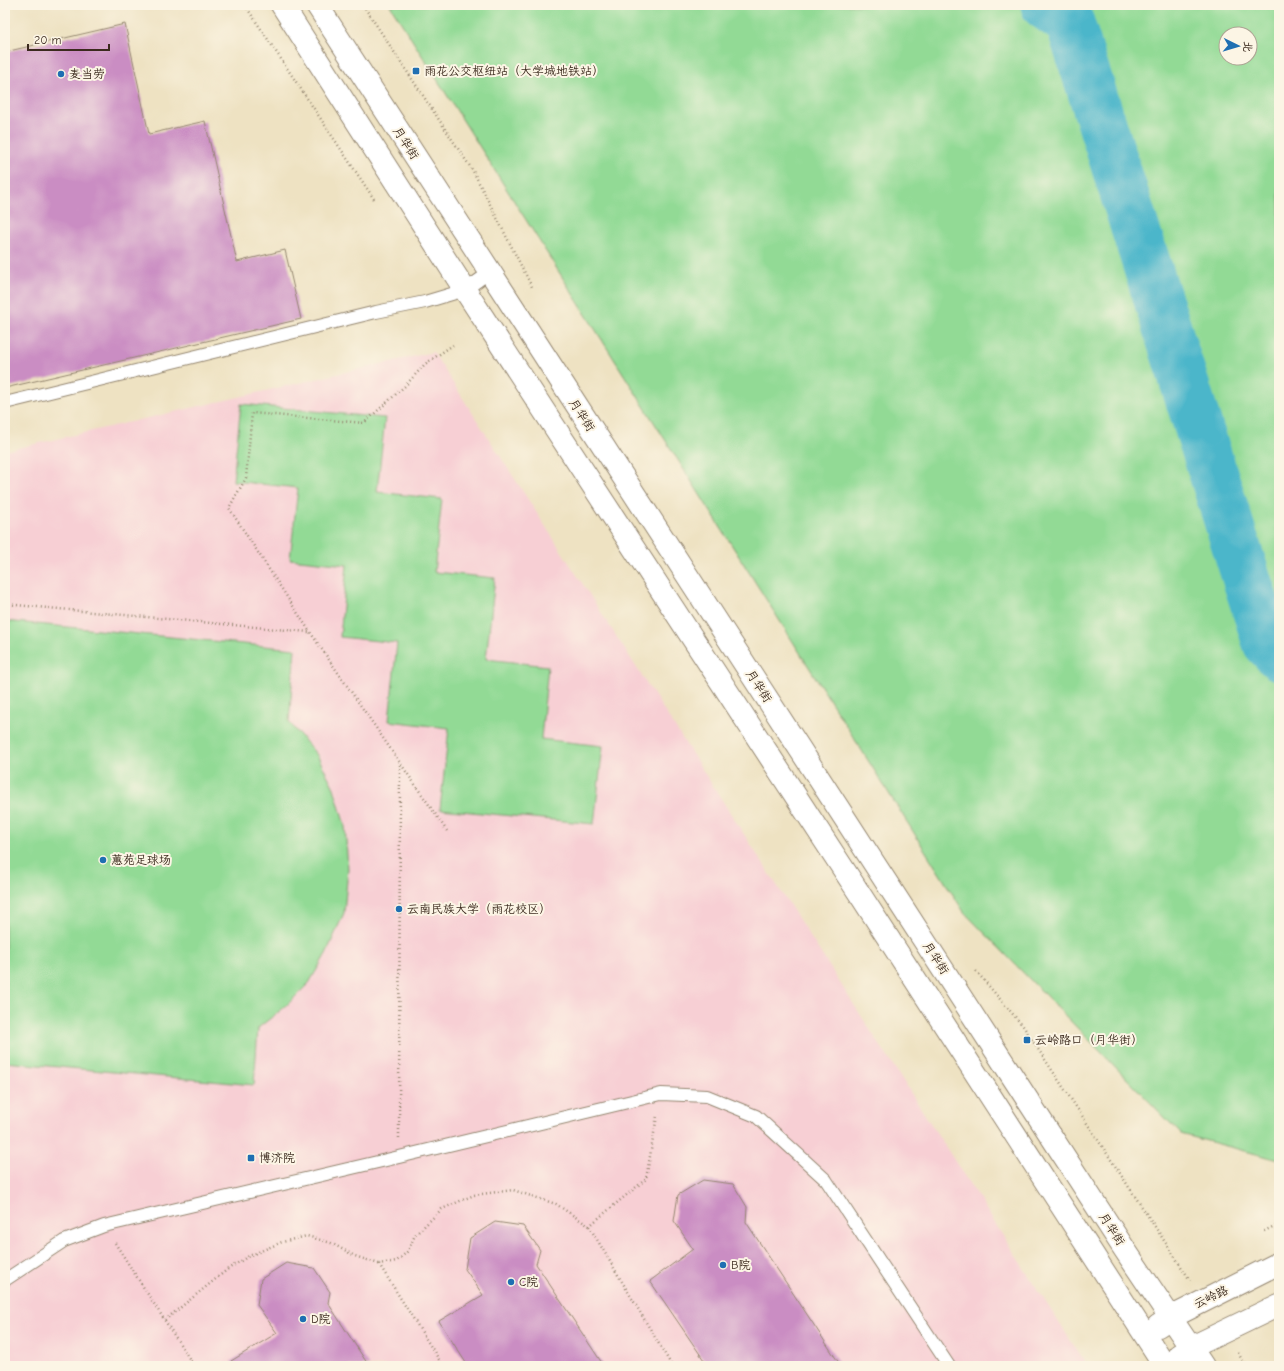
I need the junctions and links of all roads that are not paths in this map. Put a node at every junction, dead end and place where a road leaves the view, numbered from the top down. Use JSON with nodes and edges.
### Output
{"nodes":[{"id":1,"x":282,"y":5,"type":"edge"},
{"id":2,"x":317,"y":5,"type":"edge"},
{"id":3,"x":490,"y":272,"type":"junction"},
{"id":4,"x":465,"y":290,"type":"junction"},
{"id":5,"x":5,"y":402,"type":"edge"},
{"id":6,"x":1279,"y":1263,"type":"edge"},
{"id":7,"x":5,"y":1280,"type":"edge"},
{"id":8,"x":1279,"y":1305,"type":"edge"},
{"id":9,"x":1170,"y":1318,"type":"junction"},
{"id":10,"x":1145,"y":1334,"type":"junction"},
{"id":11,"x":1190,"y":1348,"type":"junction"},
{"id":12,"x":1165,"y":1365,"type":"edge"},
{"id":13,"x":949,"y":1366,"type":"edge"},
{"id":14,"x":1203,"y":1366,"type":"edge"}],
"edges":[{"from":1,"to":4,"type":"street"},
{"from":2,"to":3,"type":"street","name":"月华街"},
{"from":3,"to":4,"type":"lane"},
{"from":3,"to":9,"type":"street","name":"月华街"},
{"from":4,"to":5,"type":"lane"},
{"from":4,"to":10,"type":"street"},
{"from":6,"to":9,"type":"street","name":"云岭路"},
{"from":7,"to":13,"type":"lane"},
{"from":8,"to":11,"type":"street"},
{"from":9,"to":10,"type":"street","name":"云岭路"},
{"from":9,"to":11,"type":"street","name":"月华街"},
{"from":10,"to":12,"type":"street"},
{"from":11,"to":12,"type":"street"},
{"from":11,"to":14,"type":"street","name":"月华街"}]}
